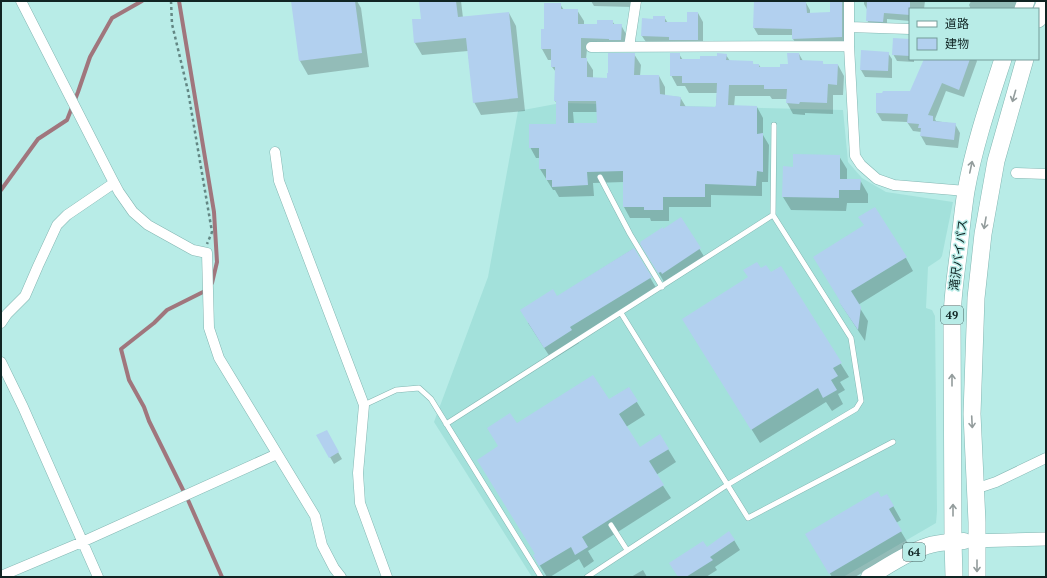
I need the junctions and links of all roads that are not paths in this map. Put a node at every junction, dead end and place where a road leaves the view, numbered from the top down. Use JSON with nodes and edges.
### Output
{"nodes":[{"id":1,"x":21,"y":1,"type":"edge"},
{"id":2,"x":636,"y":1,"type":"edge"},
{"id":3,"x":849,"y":1,"type":"edge"},
{"id":4,"x":1046,"y":1,"type":"edge"},
{"id":5,"x":1039,"y":17,"type":"edge"},
{"id":6,"x":849,"y":27,"type":"junction"},
{"id":7,"x":909,"y":29,"type":"edge"},
{"id":8,"x":849,"y":46,"type":"junction"},
{"id":9,"x":591,"y":47,"type":"dead end"},
{"id":10,"x":629,"y":47,"type":"junction"},
{"id":11,"x":1003,"y":60,"type":"edge"},
{"id":12,"x":1025,"y":60,"type":"edge"},
{"id":13,"x":774,"y":125,"type":"dead end"},
{"id":14,"x":274,"y":152,"type":"dead end"},
{"id":15,"x":1016,"y":173,"type":"dead end"},
{"id":16,"x":1046,"y":174,"type":"edge"},
{"id":17,"x":600,"y":178,"type":"dead end"},
{"id":18,"x":114,"y":183,"type":"junction"},
{"id":19,"x":966,"y":191,"type":"junction"},
{"id":20,"x":773,"y":215,"type":"junction"},
{"id":21,"x":662,"y":287,"type":"junction"},
{"id":22,"x":621,"y":313,"type":"junction"},
{"id":23,"x":1,"y":323,"type":"edge"},
{"id":24,"x":1,"y":362,"type":"edge"},
{"id":25,"x":364,"y":405,"type":"junction"},
{"id":26,"x":446,"y":424,"type":"junction"},
{"id":27,"x":893,"y":442,"type":"dead end"},
{"id":28,"x":277,"y":454,"type":"junction"},
{"id":29,"x":1046,"y":458,"type":"edge"},
{"id":30,"x":727,"y":485,"type":"junction"},
{"id":31,"x":984,"y":486,"type":"dead end"},
{"id":32,"x":611,"y":525,"type":"dead end"},
{"id":33,"x":1046,"y":539,"type":"edge"},
{"id":34,"x":965,"y":541,"type":"junction"},
{"id":35,"x":82,"y":542,"type":"junction"},
{"id":36,"x":627,"y":550,"type":"junction"},
{"id":37,"x":1,"y":576,"type":"edge"},
{"id":38,"x":98,"y":577,"type":"edge"},
{"id":39,"x":342,"y":577,"type":"edge"},
{"id":40,"x":387,"y":577,"type":"edge"},
{"id":41,"x":541,"y":577,"type":"edge"},
{"id":42,"x":587,"y":577,"type":"edge"},
{"id":43,"x":869,"y":577,"type":"edge"},
{"id":44,"x":954,"y":577,"type":"edge"},
{"id":45,"x":977,"y":577,"type":"edge"}],
"edges":[{"from":1,"to":18,"type":"street"},
{"from":2,"to":10,"type":"street"},
{"from":3,"to":6,"type":"street"},
{"from":4,"to":5,"type":"highway"},
{"from":6,"to":7,"type":"street"},
{"from":6,"to":8,"type":"street"},
{"from":8,"to":10,"type":"street"},
{"from":8,"to":19,"type":"street"},
{"from":9,"to":10,"type":"street"},
{"from":19,"to":11,"type":"highway","name":"滝沢バイパス","number":"49","one_way":true},
{"from":12,"to":34,"type":"highway","name":"滝沢バイパス","number":"49","one_way":true},
{"from":13,"to":20,"type":"lane"},
{"from":14,"to":25,"type":"street"},
{"from":15,"to":16,"type":"street"},
{"from":17,"to":21,"type":"lane"},
{"from":18,"to":23,"type":"street"},
{"from":18,"to":28,"type":"street"},
{"from":34,"to":19,"type":"highway","name":"滝沢バイパス","number":"49","one_way":true},
{"from":20,"to":21,"type":"lane"},
{"from":20,"to":30,"type":"lane"},
{"from":21,"to":22,"type":"lane"},
{"from":22,"to":26,"type":"lane"},
{"from":22,"to":30,"type":"lane"},
{"from":24,"to":35,"type":"street"},
{"from":25,"to":26,"type":"lane"},
{"from":25,"to":40,"type":"street"},
{"from":26,"to":41,"type":"lane"},
{"from":27,"to":30,"type":"lane"},
{"from":28,"to":35,"type":"street"},
{"from":28,"to":39,"type":"street"},
{"from":29,"to":31,"type":"street"},
{"from":30,"to":36,"type":"lane"},
{"from":32,"to":36,"type":"lane"},
{"from":33,"to":34,"type":"street"},
{"from":34,"to":43,"type":"main road","number":"64"},
{"from":34,"to":44,"type":"highway","name":"滝沢バイパス","number":"49"},
{"from":34,"to":45,"type":"highway","name":"滝沢バイパス","number":"49","one_way":true},
{"from":35,"to":37,"type":"street"},
{"from":35,"to":38,"type":"street"},
{"from":36,"to":42,"type":"lane"}]}
